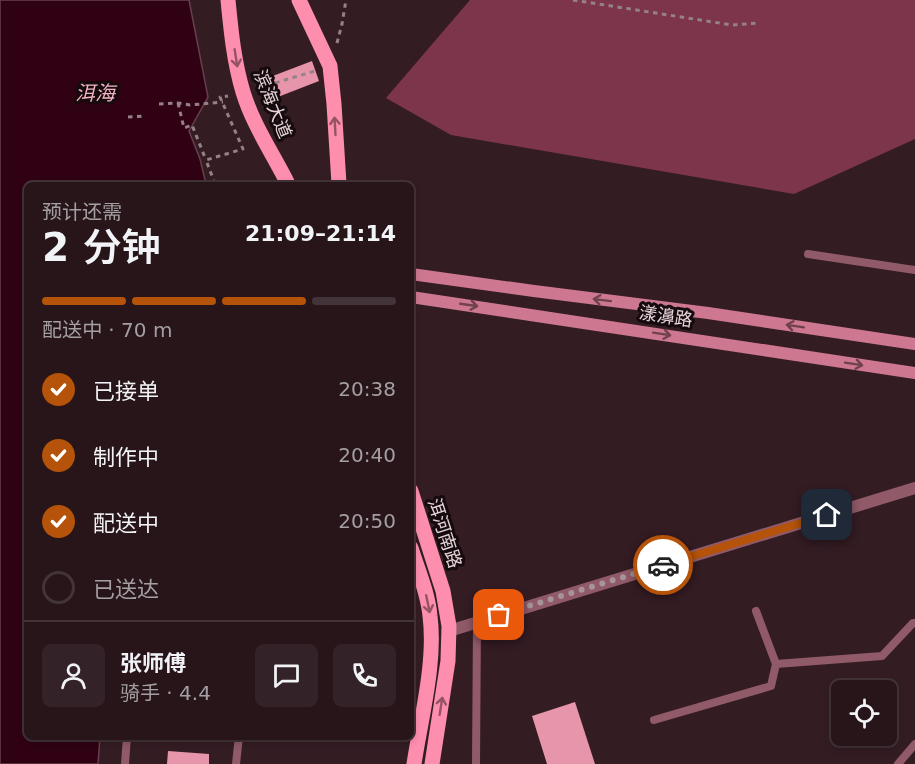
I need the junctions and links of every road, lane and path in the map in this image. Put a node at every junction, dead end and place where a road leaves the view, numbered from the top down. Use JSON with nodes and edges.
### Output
{"nodes":[{"id":1,"x":228,"y":0,"type":"edge"},
{"id":2,"x":299,"y":0,"type":"edge"},
{"id":3,"x":346,"y":0,"type":"edge"},
{"id":4,"x":573,"y":0,"type":"edge"},
{"id":5,"x":759,"y":23,"type":"dead end"},
{"id":6,"x":330,"y":66,"type":"junction"},
{"id":7,"x":223,"y":102,"type":"dead end"},
{"id":8,"x":177,"y":103,"type":"junction"},
{"id":9,"x":159,"y":104,"type":"dead end"},
{"id":10,"x":145,"y":116,"type":"dead end"},
{"id":11,"x":128,"y":117,"type":"dead end"},
{"id":12,"x":206,"y":160,"type":"dead end"},
{"id":13,"x":287,"y":182,"type":"edge"},
{"id":14,"x":339,"y":182,"type":"edge"},
{"id":15,"x":808,"y":254,"type":"dead end"},
{"id":16,"x":915,"y":270,"type":"edge"},
{"id":17,"x":414,"y":274,"type":"edge"},
{"id":18,"x":414,"y":297,"type":"edge"},
{"id":19,"x":915,"y":344,"type":"edge"},
{"id":20,"x":915,"y":373,"type":"edge"},
{"id":21,"x":915,"y":488,"type":"edge"},
{"id":22,"x":414,"y":500,"type":"edge"},
{"id":23,"x":414,"y":558,"type":"edge"},
{"id":24,"x":756,"y":611,"type":"dead end"},
{"id":25,"x":477,"y":622,"type":"junction"},
{"id":26,"x":915,"y":623,"type":"edge"},
{"id":27,"x":449,"y":631,"type":"junction"},
{"id":28,"x":776,"y":664,"type":"junction"},
{"id":29,"x":654,"y":720,"type":"dead end"},
{"id":30,"x":127,"y":740,"type":"edge"},
{"id":31,"x":239,"y":740,"type":"edge"},
{"id":32,"x":915,"y":744,"type":"edge"},
{"id":33,"x":125,"y":764,"type":"edge"},
{"id":34,"x":236,"y":764,"type":"edge"},
{"id":35,"x":414,"y":764,"type":"edge"},
{"id":36,"x":432,"y":764,"type":"edge"},
{"id":37,"x":476,"y":764,"type":"edge"},
{"id":38,"x":898,"y":764,"type":"edge"}],
"edges":[{"from":1,"to":13,"type":"main road","name":"滨海大道","one_way":true},
{"from":2,"to":6,"type":"main road"},
{"from":3,"to":6,"type":"path"},
{"from":4,"to":5,"type":"path"},
{"from":14,"to":6,"type":"main road","one_way":true},
{"from":7,"to":8,"type":"path"},
{"from":8,"to":9,"type":"path"},
{"from":8,"to":12,"type":"path"},
{"from":10,"to":11,"type":"path"},
{"from":15,"to":16,"type":"lane"},
{"from":19,"to":17,"type":"main road","name":"漾濞路","one_way":true},
{"from":18,"to":20,"type":"main road","name":"漾濞路","one_way":true},
{"from":21,"to":25,"type":"street"},
{"from":22,"to":27,"type":"main road","name":"洱河南路"},
{"from":23,"to":35,"type":"main road","name":"洱河南路","one_way":true},
{"from":24,"to":28,"type":"lane"},
{"from":25,"to":27,"type":"street"},
{"from":25,"to":37,"type":"lane"},
{"from":26,"to":28,"type":"lane"},
{"from":36,"to":27,"type":"main road","name":"洱河南路","one_way":true},
{"from":28,"to":29,"type":"lane"},
{"from":30,"to":33,"type":"lane"},
{"from":31,"to":34,"type":"lane"},
{"from":32,"to":38,"type":"lane"}]}
